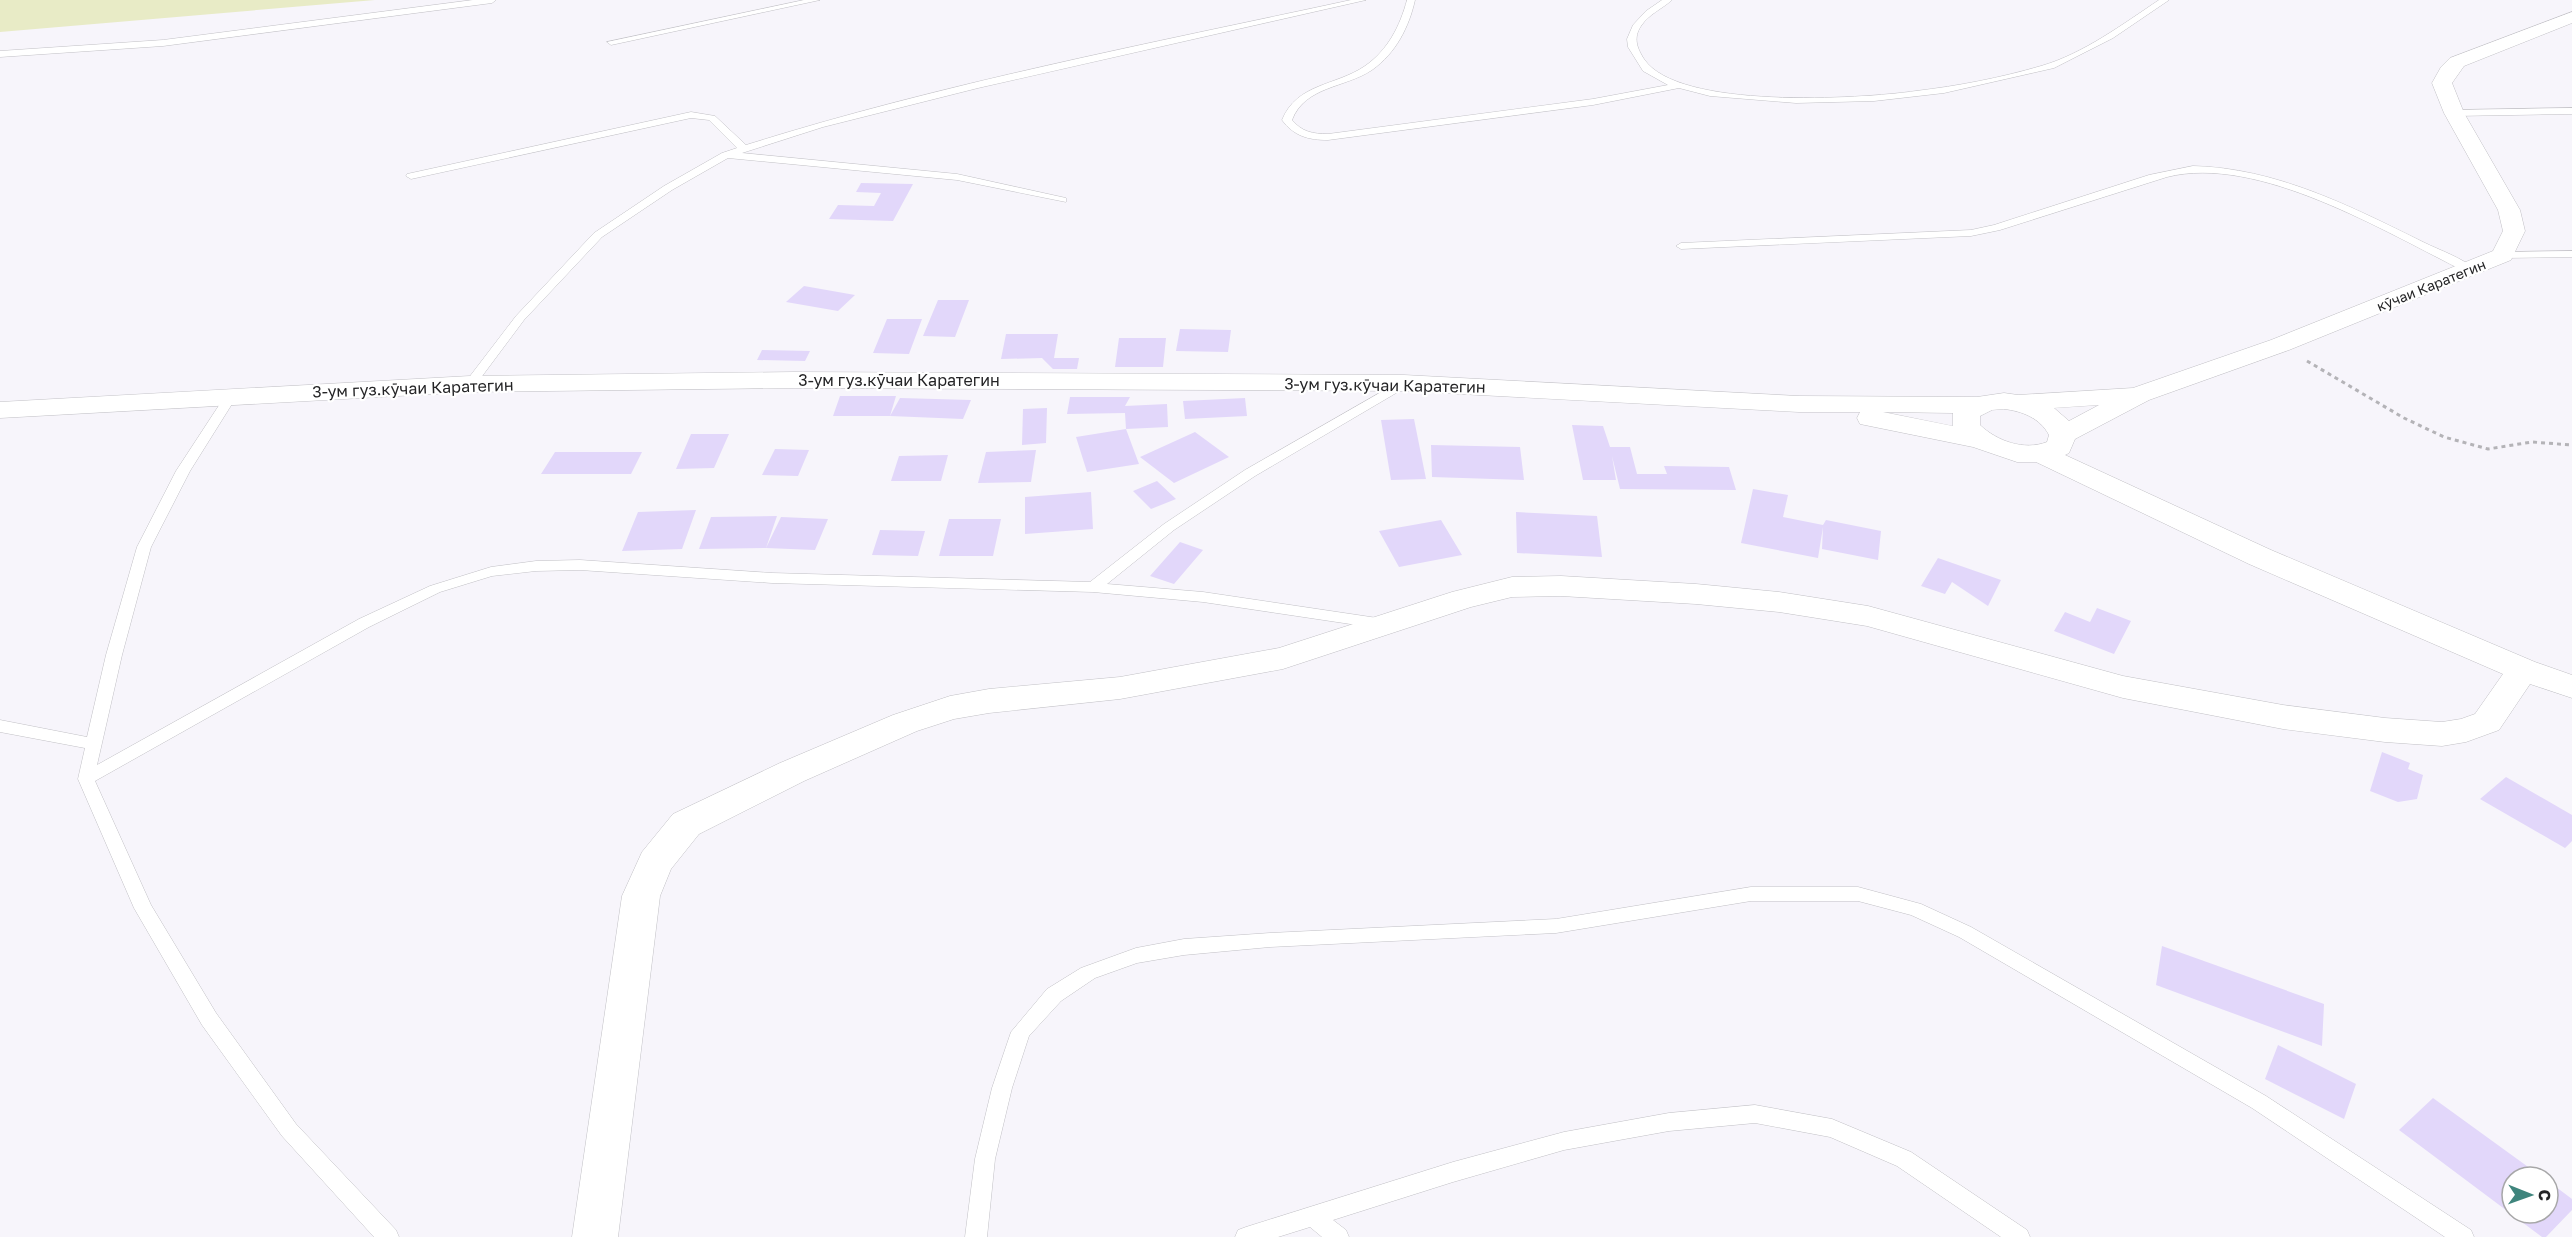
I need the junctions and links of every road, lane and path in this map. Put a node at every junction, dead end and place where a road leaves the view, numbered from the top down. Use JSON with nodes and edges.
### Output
{"nodes":[{"id":1,"x":492,"y":0,"type":"edge"},
{"id":2,"x":816,"y":0,"type":"edge"},
{"id":3,"x":1362,"y":0,"type":"edge"},
{"id":4,"x":1410,"y":0,"type":"edge"},
{"id":5,"x":1668,"y":0,"type":"edge"},
{"id":6,"x":2165,"y":0,"type":"edge"},
{"id":7,"x":2572,"y":17,"type":"edge"},
{"id":8,"x":610,"y":42,"type":"dead end"},
{"id":9,"x":0,"y":54,"type":"edge"},
{"id":10,"x":1677,"y":86,"type":"junction"},
{"id":11,"x":2572,"y":111,"type":"edge"},
{"id":12,"x":2454,"y":113,"type":"junction"},
{"id":13,"x":743,"y":148,"type":"junction"},
{"id":14,"x":726,"y":155,"type":"junction"},
{"id":15,"x":411,"y":176,"type":"dead end"},
{"id":16,"x":1062,"y":200,"type":"dead end"},
{"id":17,"x":1681,"y":246,"type":"dead end"},
{"id":18,"x":2572,"y":254,"type":"edge"},
{"id":19,"x":2502,"y":255,"type":"junction"},
{"id":20,"x":2470,"y":270,"type":"junction"},
{"id":21,"x":2280,"y":345,"type":"junction"},
{"id":22,"x":1404,"y":383,"type":"junction"},
{"id":23,"x":470,"y":384,"type":"junction"},
{"id":24,"x":2140,"y":394,"type":"junction"},
{"id":25,"x":231,"y":396,"type":"junction"},
{"id":26,"x":2011,"y":402,"type":"junction"},
{"id":27,"x":1798,"y":404,"type":"junction"},
{"id":28,"x":1978,"y":405,"type":"junction"},
{"id":29,"x":0,"y":410,"type":"edge"},
{"id":30,"x":1980,"y":440,"type":"junction"},
{"id":31,"x":2052,"y":444,"type":"junction"},
{"id":32,"x":2572,"y":445,"type":"edge"},
{"id":33,"x":1093,"y":587,"type":"junction"},
{"id":34,"x":1387,"y":624,"type":"junction"},
{"id":35,"x":2523,"y":670,"type":"junction"},
{"id":36,"x":2572,"y":687,"type":"edge"},
{"id":37,"x":0,"y":726,"type":"edge"},
{"id":38,"x":92,"y":744,"type":"junction"},
{"id":39,"x":86,"y":779,"type":"junction"},
{"id":40,"x":1313,"y":1216,"type":"junction"},
{"id":41,"x":388,"y":1237,"type":"edge"},
{"id":42,"x":595,"y":1237,"type":"edge"},
{"id":43,"x":976,"y":1237,"type":"edge"},
{"id":44,"x":1246,"y":1237,"type":"edge"},
{"id":45,"x":1338,"y":1237,"type":"edge"},
{"id":46,"x":2019,"y":1237,"type":"edge"},
{"id":47,"x":2463,"y":1237,"type":"edge"}],
"edges":[{"from":1,"to":9,"type":"lane"},
{"from":2,"to":8,"type":"lane"},
{"from":3,"to":13,"type":"lane"},
{"from":4,"to":10,"type":"lane"},
{"from":5,"to":10,"type":"lane"},
{"from":6,"to":10,"type":"lane"},
{"from":7,"to":12,"type":"street","name":"кӯчаи Каратегин"},
{"from":11,"to":12,"type":"lane"},
{"from":12,"to":19,"type":"street","name":"кӯчаи Каратегин"},
{"from":13,"to":14,"type":"lane"},
{"from":13,"to":15,"type":"lane"},
{"from":14,"to":16,"type":"lane"},
{"from":14,"to":23,"type":"lane"},
{"from":17,"to":20,"type":"lane"},
{"from":18,"to":19,"type":"lane"},
{"from":19,"to":20,"type":"street","name":"кӯчаи Каратегин"},
{"from":20,"to":21,"type":"street","name":"кӯчаи Каратегин"},
{"from":21,"to":24,"type":"street","name":"кӯчаи Каратегин"},
{"from":21,"to":32,"type":"path"},
{"from":22,"to":23,"type":"street","name":"3-ум гуз.кӯчаи Каратегин"},
{"from":22,"to":27,"type":"street","name":"3-ум гуз.кӯчаи Каратегин"},
{"from":22,"to":33,"type":"lane"},
{"from":23,"to":25,"type":"street","name":"3-ум гуз.кӯчаи Каратегин"},
{"from":24,"to":26,"type":"street","name":"кӯчаи Каратегин"},
{"from":24,"to":31,"type":"street","name":"кӯчаи Каратегин"},
{"from":25,"to":29,"type":"street","name":"3-ум гуз.кӯчаи Каратегин"},
{"from":25,"to":38,"type":"lane"},
{"from":26,"to":28,"type":"street","name":"кӯчаи Каратегин"},
{"from":26,"to":31,"type":"street"},
{"from":27,"to":28,"type":"street","name":"3-ум гуз.кӯчаи Каратегин"},
{"from":27,"to":30,"type":"street","name":"3-ум гуз.кӯчаи Каратегин"},
{"from":28,"to":30,"type":"street"},
{"from":30,"to":31,"type":"street","name":"3-ум гуз.кӯчаи Каратегин"},
{"from":31,"to":35,"type":"street"},
{"from":33,"to":34,"type":"lane"},
{"from":33,"to":39,"type":"lane"},
{"from":34,"to":35,"type":"street"},
{"from":34,"to":42,"type":"street"},
{"from":35,"to":36,"type":"street"},
{"from":37,"to":38,"type":"lane"},
{"from":38,"to":39,"type":"lane"},
{"from":39,"to":41,"type":"lane"},
{"from":40,"to":44,"type":"lane"},
{"from":40,"to":45,"type":"lane"},
{"from":40,"to":46,"type":"lane"},
{"from":43,"to":47,"type":"lane"}]}
